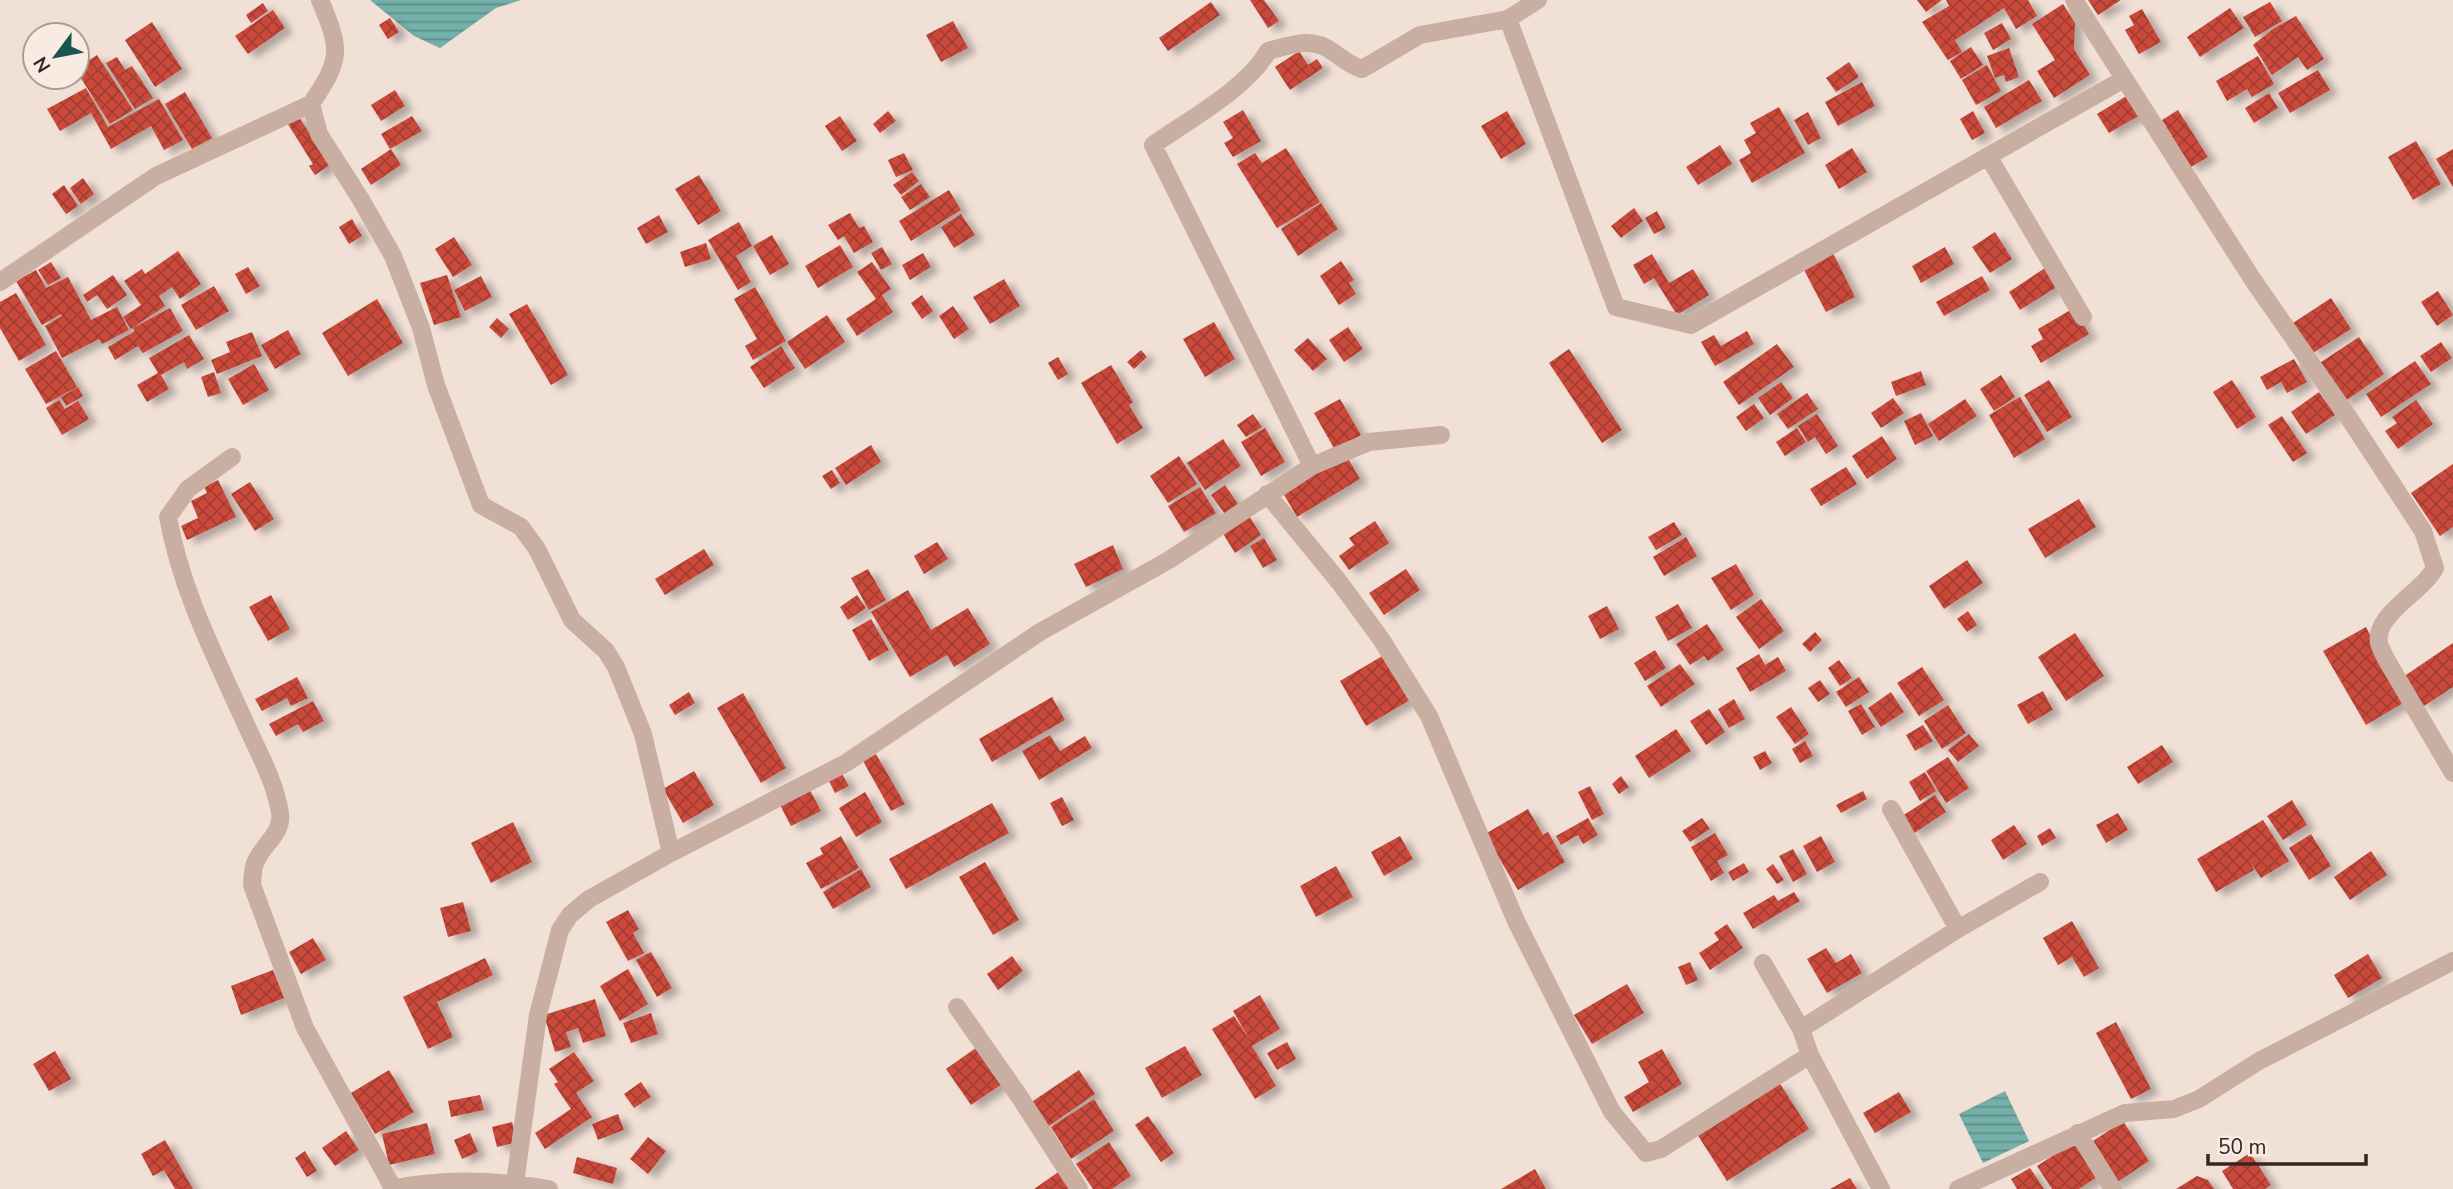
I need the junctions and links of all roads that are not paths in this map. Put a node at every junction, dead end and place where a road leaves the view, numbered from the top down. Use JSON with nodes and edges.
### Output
{"nodes":[{"id":1,"x":320,"y":0,"type":"edge"},
{"id":2,"x":1538,"y":0,"type":"edge"},
{"id":3,"x":2074,"y":0,"type":"edge"},
{"id":4,"x":1508,"y":19,"type":"junction"},
{"id":5,"x":2124,"y":79,"type":"junction"},
{"id":6,"x":311,"y":104,"type":"junction"},
{"id":7,"x":1988,"y":156,"type":"junction"},
{"id":8,"x":0,"y":282,"type":"edge"},
{"id":9,"x":2083,"y":317,"type":"dead end"},
{"id":10,"x":1441,"y":435,"type":"dead end"},
{"id":11,"x":232,"y":457,"type":"dead end"},
{"id":12,"x":1312,"y":466,"type":"junction"},
{"id":13,"x":1267,"y":494,"type":"junction"},
{"id":14,"x":2453,"y":774,"type":"edge"},
{"id":15,"x":1891,"y":809,"type":"dead end"},
{"id":16,"x":671,"y":853,"type":"junction"},
{"id":17,"x":2040,"y":883,"type":"dead end"},
{"id":18,"x":1958,"y":929,"type":"junction"},
{"id":19,"x":2453,"y":961,"type":"edge"},
{"id":20,"x":1763,"y":963,"type":"dead end"},
{"id":21,"x":957,"y":1007,"type":"dead end"},
{"id":22,"x":1801,"y":1029,"type":"junction"},
{"id":23,"x":1811,"y":1055,"type":"junction"},
{"id":24,"x":2078,"y":1133,"type":"junction"},
{"id":25,"x":515,"y":1183,"type":"junction"},
{"id":26,"x":392,"y":1189,"type":"edge"},
{"id":27,"x":549,"y":1189,"type":"edge"},
{"id":28,"x":1079,"y":1189,"type":"edge"},
{"id":29,"x":1881,"y":1189,"type":"edge"},
{"id":30,"x":1958,"y":1189,"type":"edge"},
{"id":31,"x":2113,"y":1189,"type":"edge"}],
"edges":[{"from":1,"to":6,"type":"street"},
{"from":2,"to":4,"type":"street"},
{"from":3,"to":5,"type":"street"},
{"from":4,"to":7,"type":"street"},
{"from":4,"to":12,"type":"street"},
{"from":5,"to":7,"type":"street"},
{"from":5,"to":14,"type":"street"},
{"from":6,"to":8,"type":"street"},
{"from":6,"to":16,"type":"street"},
{"from":7,"to":9,"type":"street"},
{"from":10,"to":12,"type":"street"},
{"from":11,"to":26,"type":"street"},
{"from":12,"to":13,"type":"street"},
{"from":13,"to":16,"type":"street"},
{"from":13,"to":23,"type":"street"},
{"from":15,"to":18,"type":"street"},
{"from":16,"to":25,"type":"street"},
{"from":17,"to":18,"type":"street"},
{"from":18,"to":22,"type":"street"},
{"from":19,"to":24,"type":"street"},
{"from":20,"to":22,"type":"street"},
{"from":21,"to":28,"type":"street"},
{"from":22,"to":23,"type":"street"},
{"from":23,"to":29,"type":"street"},
{"from":24,"to":30,"type":"street"},
{"from":24,"to":31,"type":"street"},
{"from":25,"to":26,"type":"street"},
{"from":25,"to":27,"type":"street"}]}
